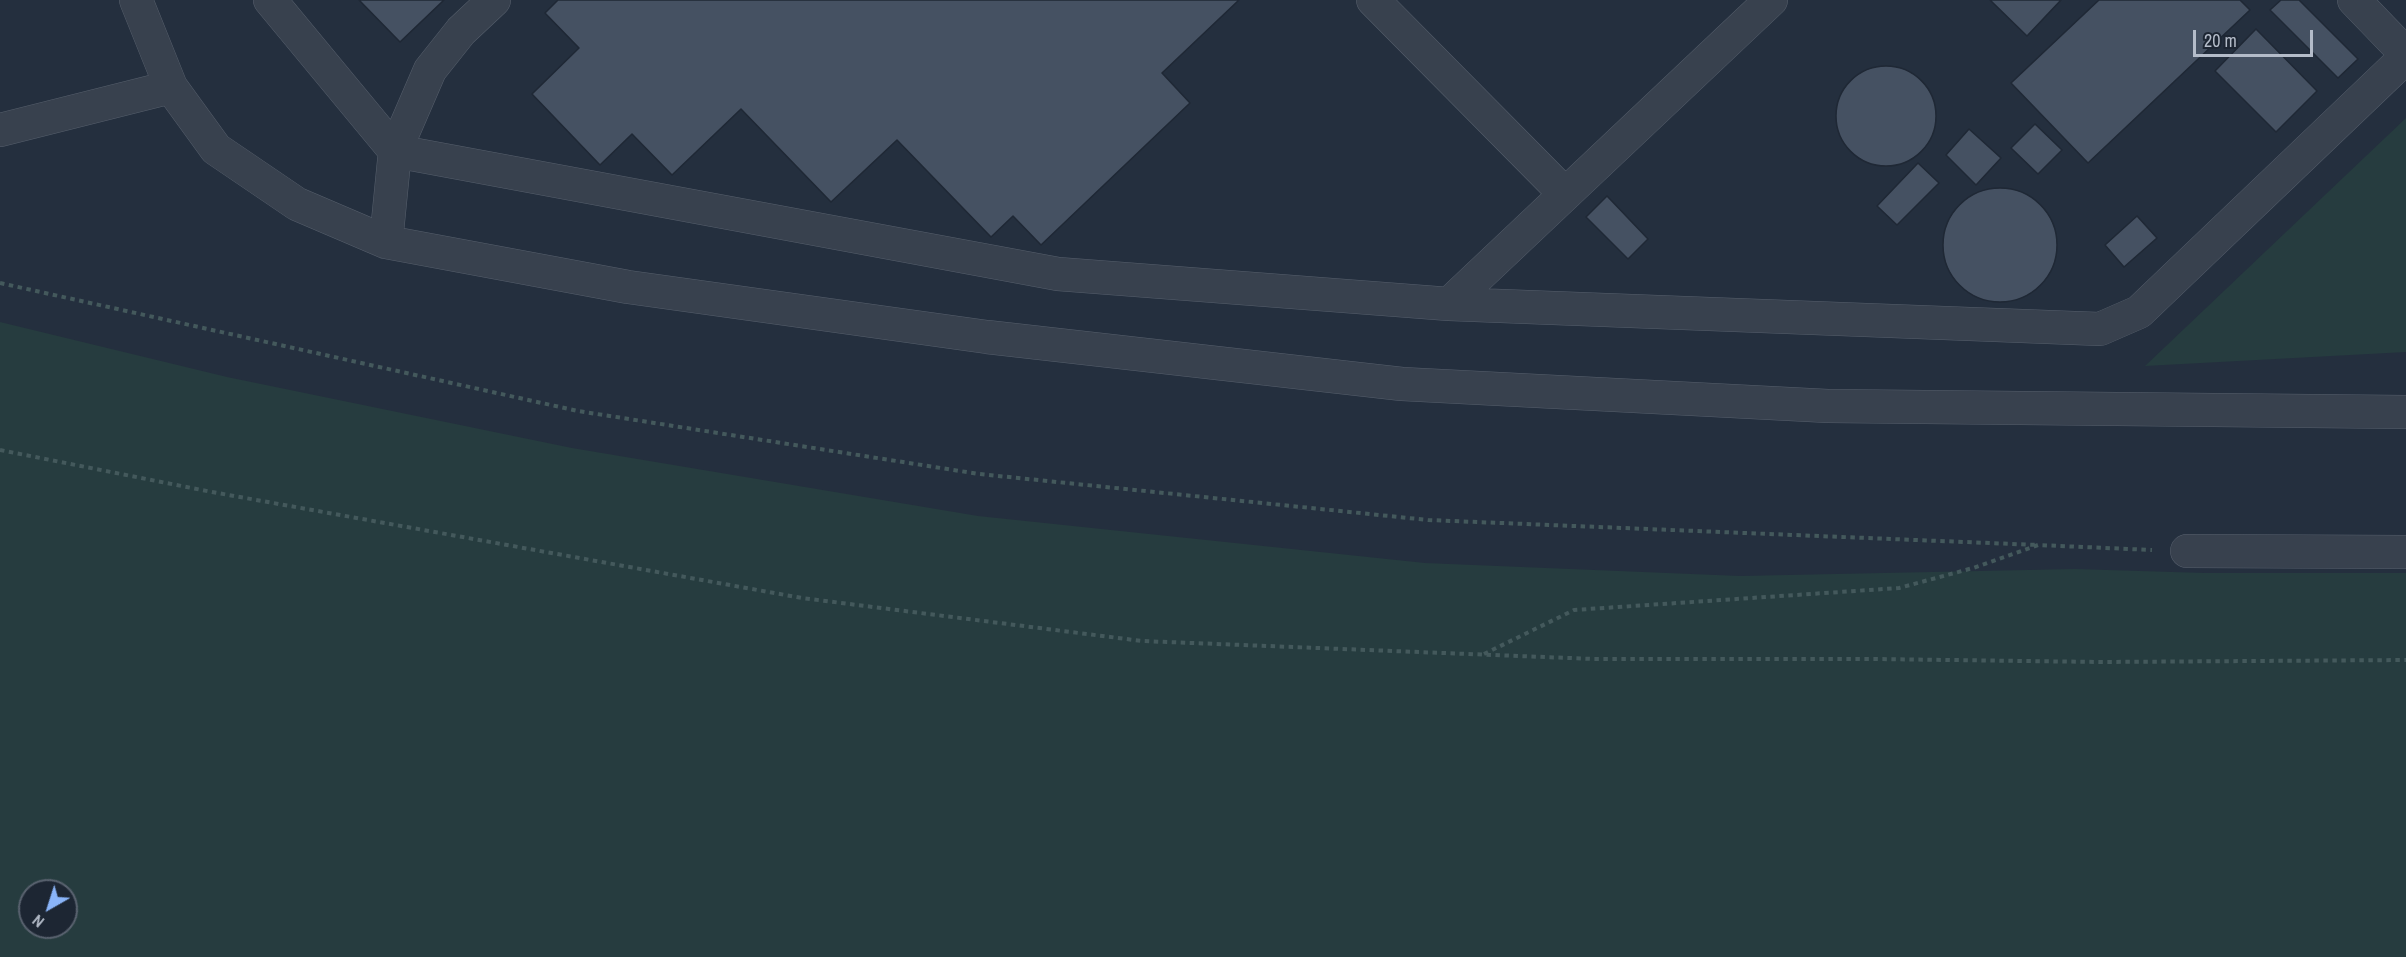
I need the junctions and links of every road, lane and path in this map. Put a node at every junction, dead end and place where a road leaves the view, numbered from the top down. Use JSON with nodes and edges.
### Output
{"nodes":[{"id":1,"x":136,"y":0,"type":"edge"},
{"id":2,"x":270,"y":0,"type":"edge"},
{"id":3,"x":495,"y":0,"type":"edge"},
{"id":4,"x":1373,"y":0,"type":"edge"},
{"id":5,"x":1771,"y":0,"type":"edge"},
{"id":6,"x":2354,"y":0,"type":"edge"},
{"id":7,"x":2406,"y":56,"type":"edge"},
{"id":8,"x":171,"y":87,"type":"junction"},
{"id":9,"x":0,"y":130,"type":"edge"},
{"id":10,"x":395,"y":151,"type":"junction"},
{"id":11,"x":1566,"y":194,"type":"junction"},
{"id":12,"x":386,"y":242,"type":"junction"},
{"id":13,"x":0,"y":283,"type":"edge"},
{"id":14,"x":1449,"y":304,"type":"junction"},
{"id":15,"x":2406,"y":412,"type":"edge"},
{"id":16,"x":0,"y":450,"type":"edge"},
{"id":17,"x":2038,"y":545,"type":"junction"},
{"id":18,"x":2187,"y":551,"type":"joint"},
{"id":19,"x":2406,"y":552,"type":"edge"},
{"id":20,"x":1484,"y":654,"type":"junction"},
{"id":21,"x":2406,"y":660,"type":"edge"}],
"edges":[{"from":1,"to":8,"type":"street"},
{"from":2,"to":10,"type":"street"},
{"from":3,"to":10,"type":"street"},
{"from":4,"to":11,"type":"street"},
{"from":5,"to":11,"type":"street"},
{"from":6,"to":7,"type":"street"},
{"from":7,"to":14,"type":"street"},
{"from":8,"to":9,"type":"street"},
{"from":8,"to":12,"type":"street"},
{"from":10,"to":12,"type":"street"},
{"from":10,"to":14,"type":"street"},
{"from":11,"to":14,"type":"street"},
{"from":12,"to":15,"type":"street"},
{"from":13,"to":17,"type":"path"},
{"from":16,"to":20,"type":"path"},
{"from":17,"to":18,"type":"path"},
{"from":17,"to":20,"type":"path"},
{"from":18,"to":19,"type":"street"},
{"from":20,"to":21,"type":"path"}]}
